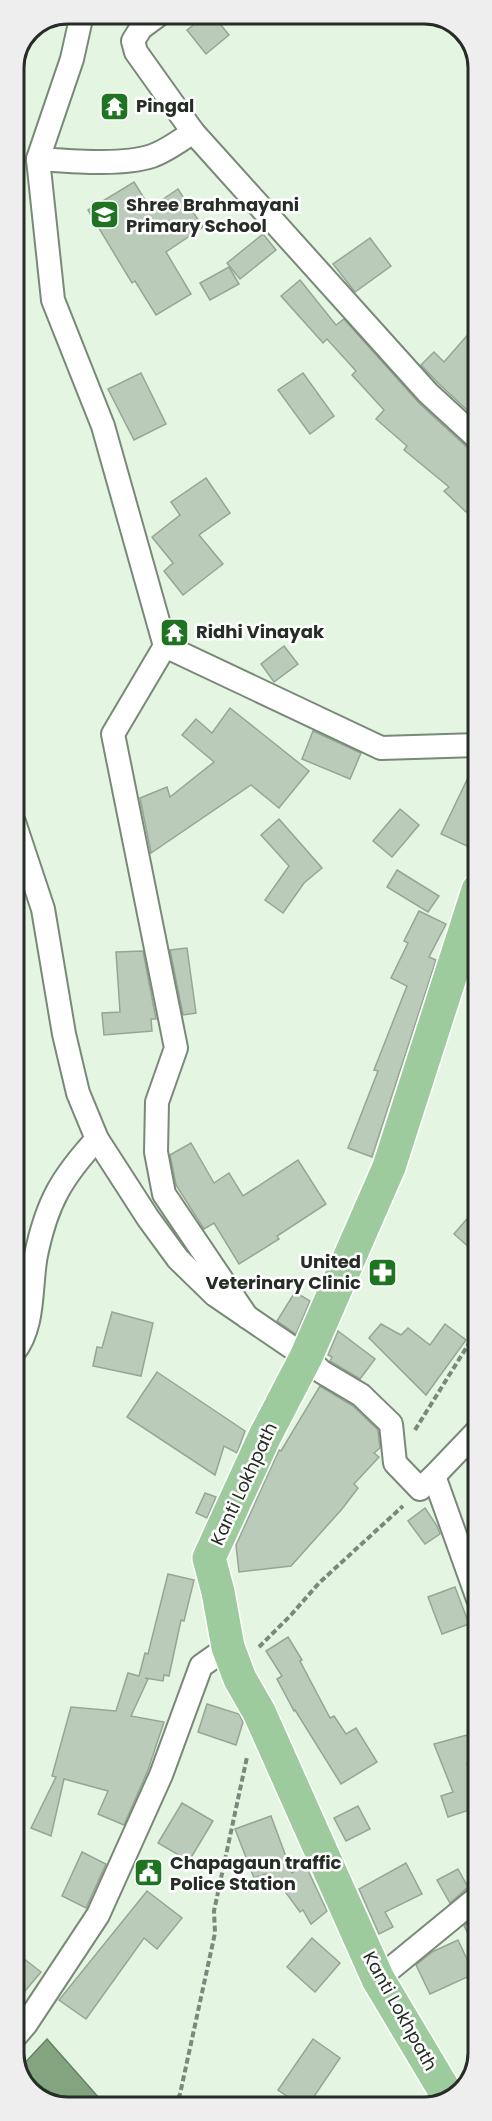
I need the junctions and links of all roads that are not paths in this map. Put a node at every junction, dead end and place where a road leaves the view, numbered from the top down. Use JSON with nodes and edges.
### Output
{"nodes":[{"id":1,"x":80,"y":24,"type":"edge"},
{"id":2,"x":146,"y":24,"type":"edge"},
{"id":3,"x":193,"y":132,"type":"junction"},
{"id":4,"x":38,"y":159,"type":"junction"},
{"id":5,"x":468,"y":430,"type":"edge"},
{"id":6,"x":165,"y":646,"type":"junction"},
{"id":7,"x":468,"y":745,"type":"edge"},
{"id":8,"x":24,"y":852,"type":"edge"},
{"id":9,"x":468,"y":921,"type":"edge"},
{"id":10,"x":98,"y":1138,"type":"junction"},
{"id":11,"x":247,"y":1317,"type":"junction"},
{"id":12,"x":24,"y":1337,"type":"edge"},
{"id":13,"x":306,"y":1357,"type":"junction"},
{"id":14,"x":468,"y":1440,"type":"edge"},
{"id":15,"x":427,"y":1483,"type":"junction"},
{"id":16,"x":468,"y":1576,"type":"edge"},
{"id":17,"x":228,"y":1647,"type":"junction"},
{"id":18,"x":468,"y":1905,"type":"edge"},
{"id":19,"x":378,"y":1979,"type":"junction"},
{"id":20,"x":24,"y":2026,"type":"edge"},
{"id":21,"x":445,"y":2092,"type":"edge"}],
"edges":[{"from":1,"to":4,"type":"street"},
{"from":2,"to":3,"type":"street"},
{"from":3,"to":4,"type":"street"},
{"from":3,"to":5,"type":"street"},
{"from":4,"to":6,"type":"street"},
{"from":6,"to":7,"type":"street"},
{"from":6,"to":11,"type":"street"},
{"from":8,"to":10,"type":"street"},
{"from":9,"to":13,"type":"main road","name":"Kanti Lokhpath"},
{"from":10,"to":11,"type":"street"},
{"from":10,"to":12,"type":"street"},
{"from":11,"to":13,"type":"street"},
{"from":13,"to":15,"type":"street"},
{"from":13,"to":17,"type":"main road","name":"Kanti Lokhpath"},
{"from":14,"to":15,"type":"street"},
{"from":15,"to":16,"type":"street"},
{"from":17,"to":19,"type":"main road","name":"Kanti Lokhpath"},
{"from":17,"to":20,"type":"street"},
{"from":18,"to":19,"type":"street"},
{"from":19,"to":21,"type":"main road","name":"Kanti Lokhpath"}]}
